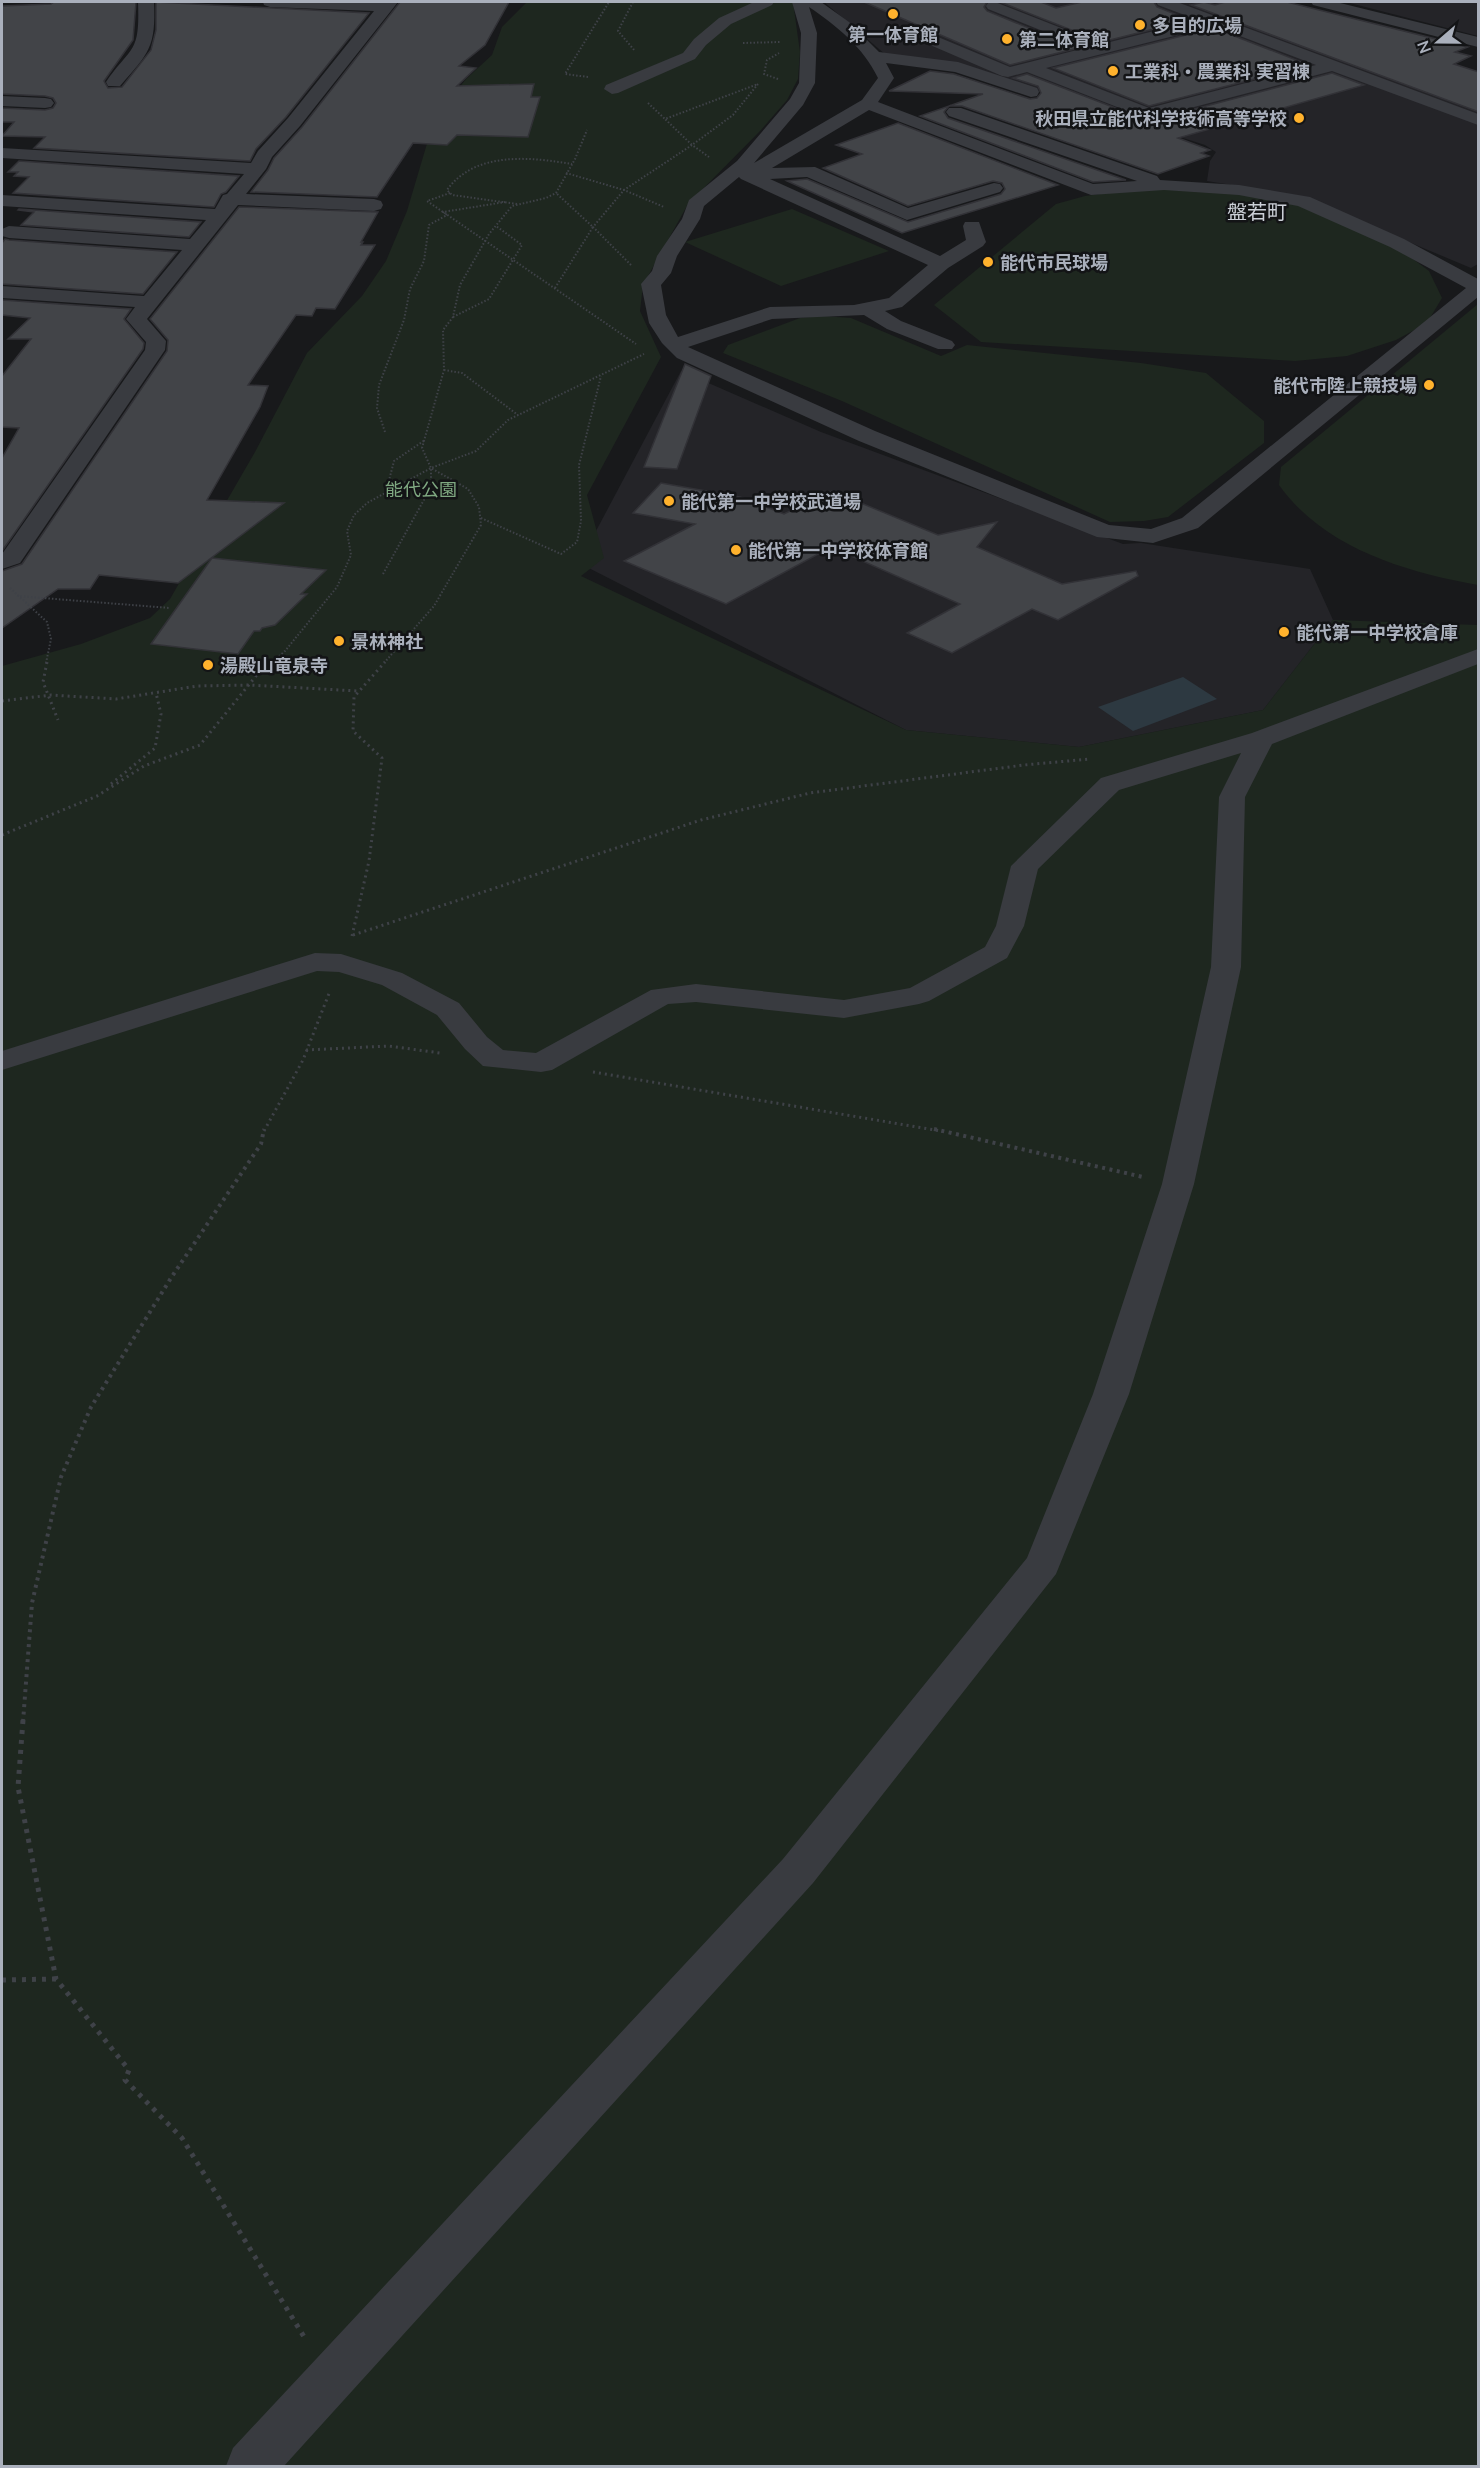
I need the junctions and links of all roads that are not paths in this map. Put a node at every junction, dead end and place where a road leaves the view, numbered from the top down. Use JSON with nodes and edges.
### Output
{"nodes":[{"id":1,"x":146,"y":2,"type":"edge"},
{"id":2,"x":270,"y":2,"type":"edge"},
{"id":3,"x":766,"y":2,"type":"edge"},
{"id":4,"x":799,"y":2,"type":"edge"},
{"id":5,"x":811,"y":2,"type":"edge"},
{"id":6,"x":1194,"y":2,"type":"edge"},
{"id":7,"x":1319,"y":2,"type":"edge"},
{"id":8,"x":388,"y":4,"type":"edge"},
{"id":9,"x":1170,"y":4,"type":"edge"},
{"id":10,"x":994,"y":6,"type":"dead end"},
{"id":11,"x":1215,"y":21,"type":"junction"},
{"id":12,"x":920,"y":35,"type":"dead end"},
{"id":13,"x":1479,"y":42,"type":"edge"},
{"id":14,"x":1101,"y":49,"type":"junction"},
{"id":15,"x":873,"y":56,"type":"junction"},
{"id":16,"x":1334,"y":65,"type":"junction"},
{"id":17,"x":1029,"y":66,"type":"junction"},
{"id":18,"x":114,"y":82,"type":"dead end"},
{"id":19,"x":616,"y":87,"type":"road end"},
{"id":20,"x":1031,"y":92,"type":"dead end"},
{"id":21,"x":2,"y":101,"type":"edge"},
{"id":22,"x":45,"y":103,"type":"dead end"},
{"id":23,"x":868,"y":104,"type":"junction"},
{"id":24,"x":955,"y":112,"type":"dead end"},
{"id":25,"x":1479,"y":120,"type":"edge"},
{"id":26,"x":2,"y":153,"type":"edge"},
{"id":27,"x":257,"y":169,"type":"junction"},
{"id":28,"x":745,"y":170,"type":"junction"},
{"id":29,"x":1164,"y":185,"type":"junction"},
{"id":30,"x":994,"y":188,"type":"dead end"},
{"id":31,"x":2,"y":200,"type":"edge"},
{"id":32,"x":374,"y":205,"type":"dead end"},
{"id":33,"x":224,"y":207,"type":"junction"},
{"id":34,"x":972,"y":226,"type":"dead end"},
{"id":35,"x":9,"y":232,"type":"dead end"},
{"id":36,"x":194,"y":245,"type":"junction"},
{"id":37,"x":942,"y":264,"type":"junction"},
{"id":38,"x":153,"y":265,"type":"dead end"},
{"id":39,"x":177,"y":267,"type":"junction"},
{"id":40,"x":1479,"y":288,"type":"edge"},
{"id":41,"x":2,"y":292,"type":"edge"},
{"id":42,"x":149,"y":302,"type":"junction"},
{"id":43,"x":867,"y":308,"type":"junction"},
{"id":44,"x":674,"y":345,"type":"junction"},
{"id":45,"x":945,"y":345,"type":"dead end"},
{"id":46,"x":7,"y":560,"type":"edge"},
{"id":47,"x":1479,"y":656,"type":"edge"},
{"id":48,"x":1261,"y":739,"type":"junction"},
{"id":49,"x":2,"y":1061,"type":"edge"},
{"id":50,"x":250,"y":2466,"type":"edge"}],
"edges":[{"from":1,"to":18,"type":"street"},
{"from":2,"to":8,"type":"street"},
{"from":3,"to":19,"type":"street"},
{"from":4,"to":28,"type":"street"},
{"from":5,"to":15,"type":"street"},
{"from":6,"to":9,"type":"street"},
{"from":7,"to":13,"type":"street"},
{"from":8,"to":27,"type":"street"},
{"from":9,"to":11,"type":"street"},
{"from":10,"to":14,"type":"street"},
{"from":11,"to":14,"type":"street"},
{"from":11,"to":16,"type":"street"},
{"from":12,"to":17,"type":"street"},
{"from":14,"to":17,"type":"street"},
{"from":15,"to":20,"type":"street"},
{"from":15,"to":23,"type":"street"},
{"from":16,"to":17,"type":"street"},
{"from":16,"to":25,"type":"street"},
{"from":21,"to":22,"type":"street"},
{"from":23,"to":28,"type":"street"},
{"from":23,"to":29,"type":"street"},
{"from":24,"to":29,"type":"street"},
{"from":26,"to":27,"type":"street"},
{"from":27,"to":33,"type":"street"},
{"from":28,"to":30,"type":"street"},
{"from":28,"to":37,"type":"street"},
{"from":28,"to":44,"type":"street"},
{"from":29,"to":40,"type":"street"},
{"from":31,"to":33,"type":"street"},
{"from":32,"to":33,"type":"street"},
{"from":33,"to":36,"type":"street"},
{"from":34,"to":37,"type":"street"},
{"from":35,"to":36,"type":"street"},
{"from":36,"to":39,"type":"street"},
{"from":37,"to":43,"type":"street"},
{"from":38,"to":39,"type":"street"},
{"from":39,"to":42,"type":"street"},
{"from":40,"to":44,"type":"street"},
{"from":41,"to":42,"type":"street"},
{"from":42,"to":46,"type":"street"},
{"from":43,"to":44,"type":"street"},
{"from":43,"to":45,"type":"street"},
{"from":47,"to":48,"type":"street"},
{"from":48,"to":49,"type":"street"},
{"from":48,"to":50,"type":"street"}]}
